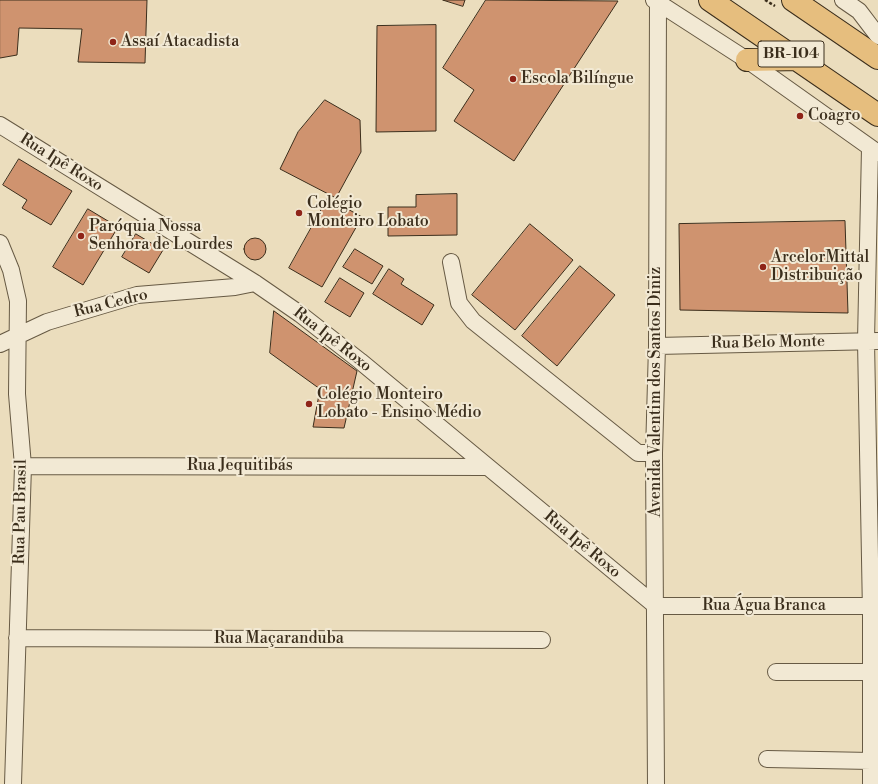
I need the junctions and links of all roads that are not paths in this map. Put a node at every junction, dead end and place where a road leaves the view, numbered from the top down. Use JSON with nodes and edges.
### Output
{"nodes":[{"id":1,"x":710,"y":0,"type":"edge"},
{"id":2,"x":793,"y":0,"type":"edge"},
{"id":3,"x":843,"y":0,"type":"edge"},
{"id":4,"x":656,"y":1,"type":"edge"},
{"id":5,"x":859,"y":11,"type":"junction"},
{"id":6,"x":878,"y":24,"type":"edge"},
{"id":7,"x":878,"y":36,"type":"edge"},
{"id":8,"x":878,"y":58,"type":"edge"},
{"id":9,"x":799,"y":59,"type":"junction"},
{"id":10,"x":747,"y":60,"type":"junction"},
{"id":11,"x":878,"y":114,"type":"edge"},
{"id":12,"x":0,"y":126,"type":"edge"},
{"id":13,"x":874,"y":151,"type":"edge"},
{"id":14,"x":0,"y":243,"type":"edge"},
{"id":15,"x":451,"y":262,"type":"dead end"},
{"id":16,"x":255,"y":284,"type":"junction"},
{"id":17,"x":18,"y":335,"type":"junction"},
{"id":18,"x":872,"y":341,"type":"edge"},
{"id":19,"x":0,"y":344,"type":"edge"},
{"id":20,"x":657,"y":346,"type":"junction"},
{"id":21,"x":468,"y":451,"type":"junction"},
{"id":22,"x":654,"y":453,"type":"junction"},
{"id":23,"x":23,"y":466,"type":"junction"},
{"id":24,"x":457,"y":466,"type":"junction"},
{"id":25,"x":487,"y":467,"type":"junction"},
{"id":26,"x":656,"y":606,"type":"junction"},
{"id":27,"x":873,"y":610,"type":"edge"},
{"id":28,"x":17,"y":638,"type":"junction"},
{"id":29,"x":542,"y":640,"type":"dead end"},
{"id":30,"x":776,"y":672,"type":"dead end"},
{"id":31,"x":872,"y":672,"type":"junction"},
{"id":32,"x":766,"y":759,"type":"dead end"},
{"id":33,"x":871,"y":761,"type":"junction"},
{"id":34,"x":13,"y":784,"type":"edge"},
{"id":35,"x":656,"y":784,"type":"edge"},
{"id":36,"x":871,"y":784,"type":"edge"}],
"edges":[{"from":1,"to":9,"type":"highway","number":"BR-104"},
{"from":2,"to":8,"type":"highway","number":"BR-104"},
{"from":3,"to":5,"type":"street"},
{"from":4,"to":10,"type":"street"},
{"from":4,"to":20,"type":"street","name":"Avenida Valentim dos Santos Diniz"},
{"from":5,"to":6,"type":"street"},
{"from":5,"to":7,"type":"street"},
{"from":9,"to":10,"type":"highway"},
{"from":9,"to":11,"type":"highway","number":"BR-104"},
{"from":10,"to":13,"type":"street"},
{"from":12,"to":16,"type":"street","name":"Rua Ipê Roxo"},
{"from":13,"to":18,"type":"street"},
{"from":14,"to":17,"type":"street","name":"Rua Pau Brasil"},
{"from":15,"to":22,"type":"street"},
{"from":16,"to":17,"type":"street","name":"Rua Cedro"},
{"from":16,"to":21,"type":"street","name":"Rua Ipê Roxo"},
{"from":17,"to":19,"type":"street","name":"Rua Cedro"},
{"from":17,"to":23,"type":"street","name":"Rua Pau Brasil"},
{"from":18,"to":20,"type":"street","name":"Rua Belo Monte"},
{"from":18,"to":27,"type":"street"},
{"from":20,"to":22,"type":"street","name":"Avenida Valentim dos Santos Diniz"},
{"from":21,"to":24,"type":"street"},
{"from":21,"to":25,"type":"street","name":"Rua Ipê Roxo"},
{"from":22,"to":26,"type":"street","name":"Avenida Valentim dos Santos Diniz"},
{"from":23,"to":24,"type":"street","name":"Rua Jequitibás"},
{"from":23,"to":28,"type":"street","name":"Rua Pau Brasil"},
{"from":24,"to":25,"type":"street","name":"Rua Jequitibás"},
{"from":25,"to":26,"type":"street","name":"Rua Ipê Roxo"},
{"from":26,"to":27,"type":"street","name":"Rua Água Branca"},
{"from":26,"to":35,"type":"street","name":"Avenida Valentim dos Santos Diniz"},
{"from":27,"to":31,"type":"street"},
{"from":28,"to":29,"type":"street","name":"Rua Maçaranduba"},
{"from":28,"to":34,"type":"street","name":"Rua Pau Brasil"},
{"from":30,"to":31,"type":"street"},
{"from":31,"to":33,"type":"street"},
{"from":32,"to":33,"type":"street"},
{"from":33,"to":36,"type":"street"}]}
